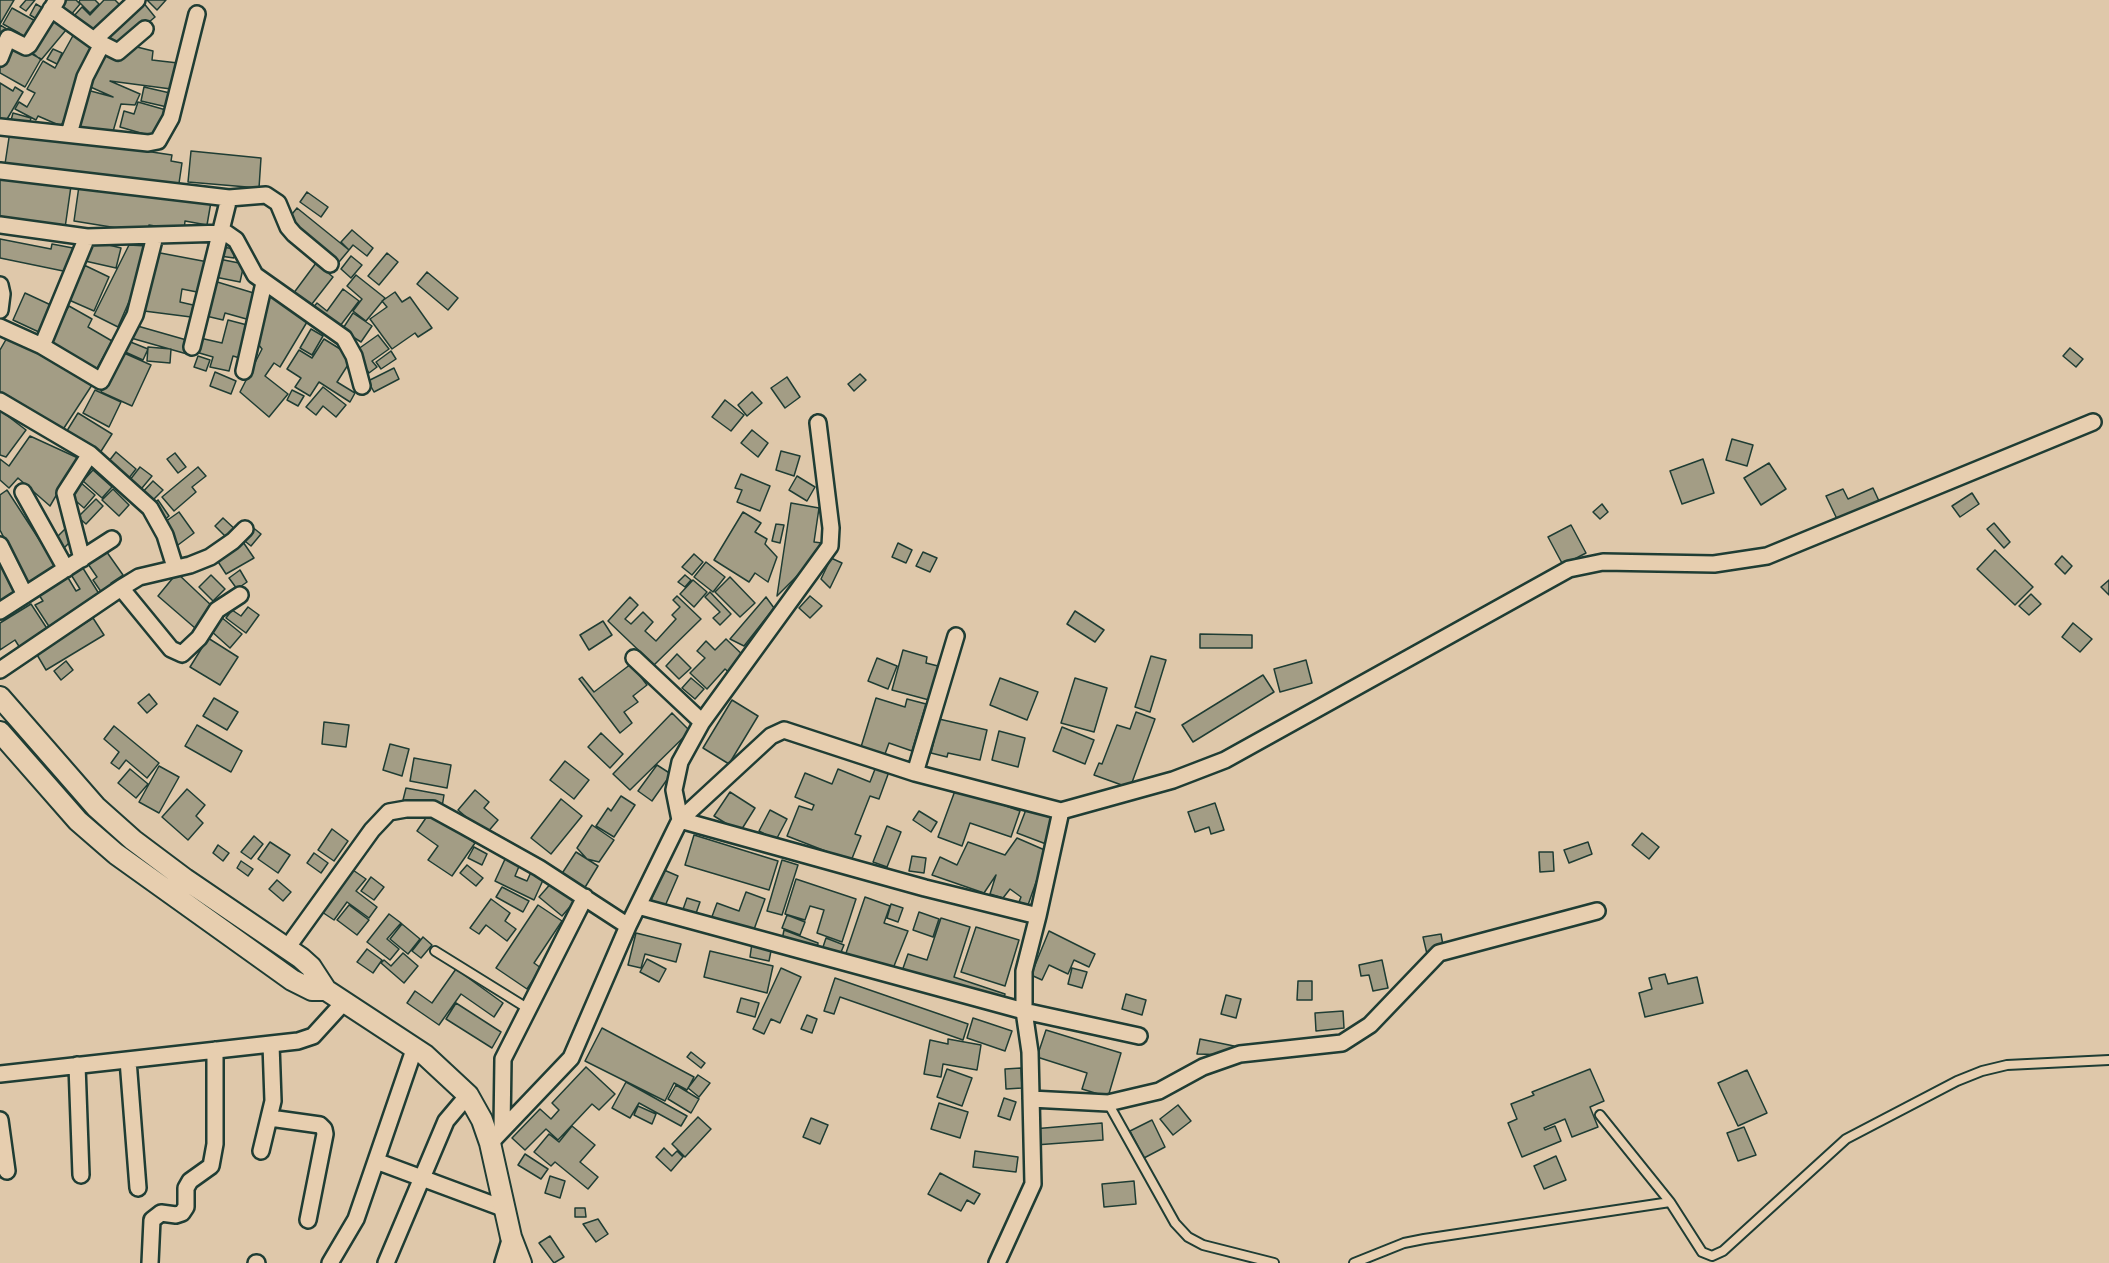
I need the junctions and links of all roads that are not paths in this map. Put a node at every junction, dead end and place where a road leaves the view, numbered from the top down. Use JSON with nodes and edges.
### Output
{"nodes":[{"id":1,"x":137,"y":0,"type":"edge"},
{"id":2,"x":54,"y":4,"type":"edge"},
{"id":3,"x":197,"y":14,"type":"dead end"},
{"id":4,"x":145,"y":29,"type":"dead end"},
{"id":5,"x":98,"y":42,"type":"junction"},
{"id":6,"x":0,"y":58,"type":"edge"},
{"id":7,"x":0,"y":127,"type":"edge"},
{"id":8,"x":69,"y":134,"type":"junction"},
{"id":9,"x":0,"y":171,"type":"edge"},
{"id":10,"x":229,"y":198,"type":"junction"},
{"id":11,"x":0,"y":225,"type":"edge"},
{"id":12,"x":220,"y":233,"type":"junction"},
{"id":13,"x":155,"y":236,"type":"junction"},
{"id":14,"x":87,"y":237,"type":"junction"},
{"id":15,"x":330,"y":264,"type":"dead end"},
{"id":16,"x":264,"y":283,"type":"junction"},
{"id":17,"x":0,"y":285,"type":"edge"},
{"id":18,"x":0,"y":310,"type":"edge"},
{"id":19,"x":0,"y":327,"type":"edge"},
{"id":20,"x":42,"y":346,"type":"junction"},
{"id":21,"x":192,"y":346,"type":"dead end"},
{"id":22,"x":244,"y":371,"type":"dead end"},
{"id":23,"x":362,"y":386,"type":"dead end"},
{"id":24,"x":0,"y":401,"type":"edge"},
{"id":25,"x":2093,"y":422,"type":"dead end"},
{"id":26,"x":818,"y":423,"type":"dead end"},
{"id":27,"x":90,"y":454,"type":"junction"},
{"id":28,"x":23,"y":492,"type":"dead end"},
{"id":29,"x":245,"y":529,"type":"dead end"},
{"id":30,"x":112,"y":539,"type":"dead end"},
{"id":31,"x":0,"y":545,"type":"edge"},
{"id":32,"x":82,"y":559,"type":"junction"},
{"id":33,"x":175,"y":567,"type":"junction"},
{"id":34,"x":66,"y":569,"type":"junction"},
{"id":35,"x":121,"y":588,"type":"junction"},
{"id":36,"x":25,"y":595,"type":"junction"},
{"id":37,"x":240,"y":595,"type":"dead end"},
{"id":38,"x":0,"y":611,"type":"edge"},
{"id":39,"x":956,"y":636,"type":"dead end"},
{"id":40,"x":634,"y":658,"type":"dead end"},
{"id":41,"x":0,"y":670,"type":"edge"},
{"id":42,"x":0,"y":697,"type":"edge"},
{"id":43,"x":702,"y":722,"type":"junction"},
{"id":44,"x":0,"y":732,"type":"edge"},
{"id":45,"x":915,"y":772,"type":"junction"},
{"id":46,"x":1060,"y":810,"type":"junction"},
{"id":47,"x":680,"y":820,"type":"junction"},
{"id":48,"x":585,"y":897,"type":"junction"},
{"id":49,"x":638,"y":906,"type":"junction"},
{"id":50,"x":1597,"y":911,"type":"dead end"},
{"id":51,"x":1038,"y":916,"type":"junction"},
{"id":52,"x":628,"y":926,"type":"junction"},
{"id":53,"x":286,"y":948,"type":"junction"},
{"id":54,"x":435,"y":951,"type":"dead end"},
{"id":55,"x":326,"y":990,"type":"junction"},
{"id":56,"x":344,"y":1002,"type":"junction"},
{"id":57,"x":527,"y":1008,"type":"junction"},
{"id":58,"x":1024,"y":1011,"type":"junction"},
{"id":59,"x":1139,"y":1036,"type":"dead end"},
{"id":60,"x":271,"y":1044,"type":"junction"},
{"id":61,"x":415,"y":1047,"type":"junction"},
{"id":62,"x":215,"y":1050,"type":"junction"},
{"id":63,"x":128,"y":1060,"type":"junction"},
{"id":64,"x":2109,"y":1060,"type":"edge"},
{"id":65,"x":77,"y":1065,"type":"junction"},
{"id":66,"x":0,"y":1074,"type":"edge"},
{"id":67,"x":468,"y":1095,"type":"junction"},
{"id":68,"x":1031,"y":1099,"type":"junction"},
{"id":69,"x":1108,"y":1103,"type":"junction"},
{"id":70,"x":1600,"y":1115,"type":"dead end"},
{"id":71,"x":270,"y":1118,"type":"junction"},
{"id":72,"x":0,"y":1120,"type":"edge"},
{"id":73,"x":496,"y":1136,"type":"junction"},
{"id":74,"x":261,"y":1151,"type":"dead end"},
{"id":75,"x":376,"y":1161,"type":"junction"},
{"id":76,"x":7,"y":1171,"type":"dead end"},
{"id":77,"x":81,"y":1175,"type":"dead end"},
{"id":78,"x":422,"y":1179,"type":"junction"},
{"id":79,"x":138,"y":1188,"type":"dead end"},
{"id":80,"x":1670,"y":1202,"type":"junction"},
{"id":81,"x":505,"y":1209,"type":"junction"},
{"id":82,"x":308,"y":1220,"type":"dead end"},
{"id":83,"x":511,"y":1237,"type":"junction"},
{"id":84,"x":150,"y":1263,"type":"edge"},
{"id":85,"x":330,"y":1263,"type":"edge"},
{"id":86,"x":386,"y":1263,"type":"edge"},
{"id":87,"x":502,"y":1263,"type":"edge"},
{"id":88,"x":520,"y":1263,"type":"edge"},
{"id":89,"x":997,"y":1263,"type":"edge"},
{"id":90,"x":1274,"y":1263,"type":"edge"},
{"id":91,"x":1354,"y":1263,"type":"edge"}],
"edges":[{"from":1,"to":5,"type":"street"},
{"from":2,"to":5,"type":"street"},
{"from":2,"to":6,"type":"street"},
{"from":3,"to":8,"type":"street"},
{"from":4,"to":5,"type":"street"},
{"from":5,"to":8,"type":"street"},
{"from":7,"to":8,"type":"street"},
{"from":9,"to":10,"type":"street"},
{"from":10,"to":12,"type":"street"},
{"from":10,"to":15,"type":"street"},
{"from":11,"to":14,"type":"street"},
{"from":12,"to":13,"type":"street"},
{"from":12,"to":16,"type":"street"},
{"from":12,"to":21,"type":"street"},
{"from":13,"to":14,"type":"street"},
{"from":13,"to":20,"type":"street"},
{"from":14,"to":20,"type":"street"},
{"from":16,"to":22,"type":"street"},
{"from":16,"to":23,"type":"street"},
{"from":17,"to":18,"type":"street"},
{"from":19,"to":20,"type":"street"},
{"from":24,"to":27,"type":"street"},
{"from":25,"to":46,"type":"street"},
{"from":26,"to":43,"type":"street"},
{"from":27,"to":32,"type":"street"},
{"from":27,"to":33,"type":"street"},
{"from":28,"to":34,"type":"street"},
{"from":29,"to":33,"type":"street"},
{"from":30,"to":32,"type":"street"},
{"from":31,"to":36,"type":"street"},
{"from":32,"to":34,"type":"street"},
{"from":33,"to":35,"type":"street"},
{"from":34,"to":36,"type":"street"},
{"from":35,"to":37,"type":"street"},
{"from":35,"to":41,"type":"street"},
{"from":36,"to":38,"type":"street"},
{"from":39,"to":45,"type":"street"},
{"from":40,"to":43,"type":"street"},
{"from":42,"to":53,"type":"street"},
{"from":43,"to":47,"type":"street"},
{"from":44,"to":55,"type":"street"},
{"from":45,"to":46,"type":"street"},
{"from":45,"to":47,"type":"street"},
{"from":46,"to":51,"type":"street"},
{"from":47,"to":49,"type":"street"},
{"from":47,"to":51,"type":"street"},
{"from":48,"to":52,"type":"street"},
{"from":48,"to":53,"type":"street"},
{"from":48,"to":57,"type":"street"},
{"from":49,"to":52,"type":"street"},
{"from":49,"to":58,"type":"street"},
{"from":50,"to":69,"type":"street"},
{"from":51,"to":58,"type":"street"},
{"from":52,"to":73,"type":"street"},
{"from":53,"to":55,"type":"street"},
{"from":54,"to":57,"type":"lane"},
{"from":55,"to":56,"type":"street"},
{"from":56,"to":60,"type":"street"},
{"from":56,"to":61,"type":"street"},
{"from":57,"to":73,"type":"street"},
{"from":58,"to":59,"type":"street"},
{"from":58,"to":68,"type":"street"},
{"from":60,"to":62,"type":"street"},
{"from":60,"to":71,"type":"street"},
{"from":61,"to":67,"type":"street"},
{"from":61,"to":75,"type":"street"},
{"from":62,"to":63,"type":"street"},
{"from":62,"to":84,"type":"street"},
{"from":63,"to":65,"type":"street"},
{"from":63,"to":79,"type":"street"},
{"from":64,"to":80,"type":"lane"},
{"from":65,"to":66,"type":"street"},
{"from":65,"to":77,"type":"street"},
{"from":67,"to":73,"type":"street"},
{"from":67,"to":78,"type":"street"},
{"from":68,"to":69,"type":"street"},
{"from":68,"to":89,"type":"street"},
{"from":69,"to":90,"type":"lane"},
{"from":70,"to":80,"type":"lane"},
{"from":71,"to":74,"type":"street"},
{"from":71,"to":82,"type":"street"},
{"from":72,"to":76,"type":"street"},
{"from":73,"to":81,"type":"street"},
{"from":75,"to":78,"type":"street"},
{"from":75,"to":85,"type":"street"},
{"from":78,"to":81,"type":"street"},
{"from":78,"to":86,"type":"street"},
{"from":80,"to":91,"type":"lane"},
{"from":81,"to":83,"type":"street"},
{"from":83,"to":87,"type":"street"},
{"from":83,"to":88,"type":"street"}]}
